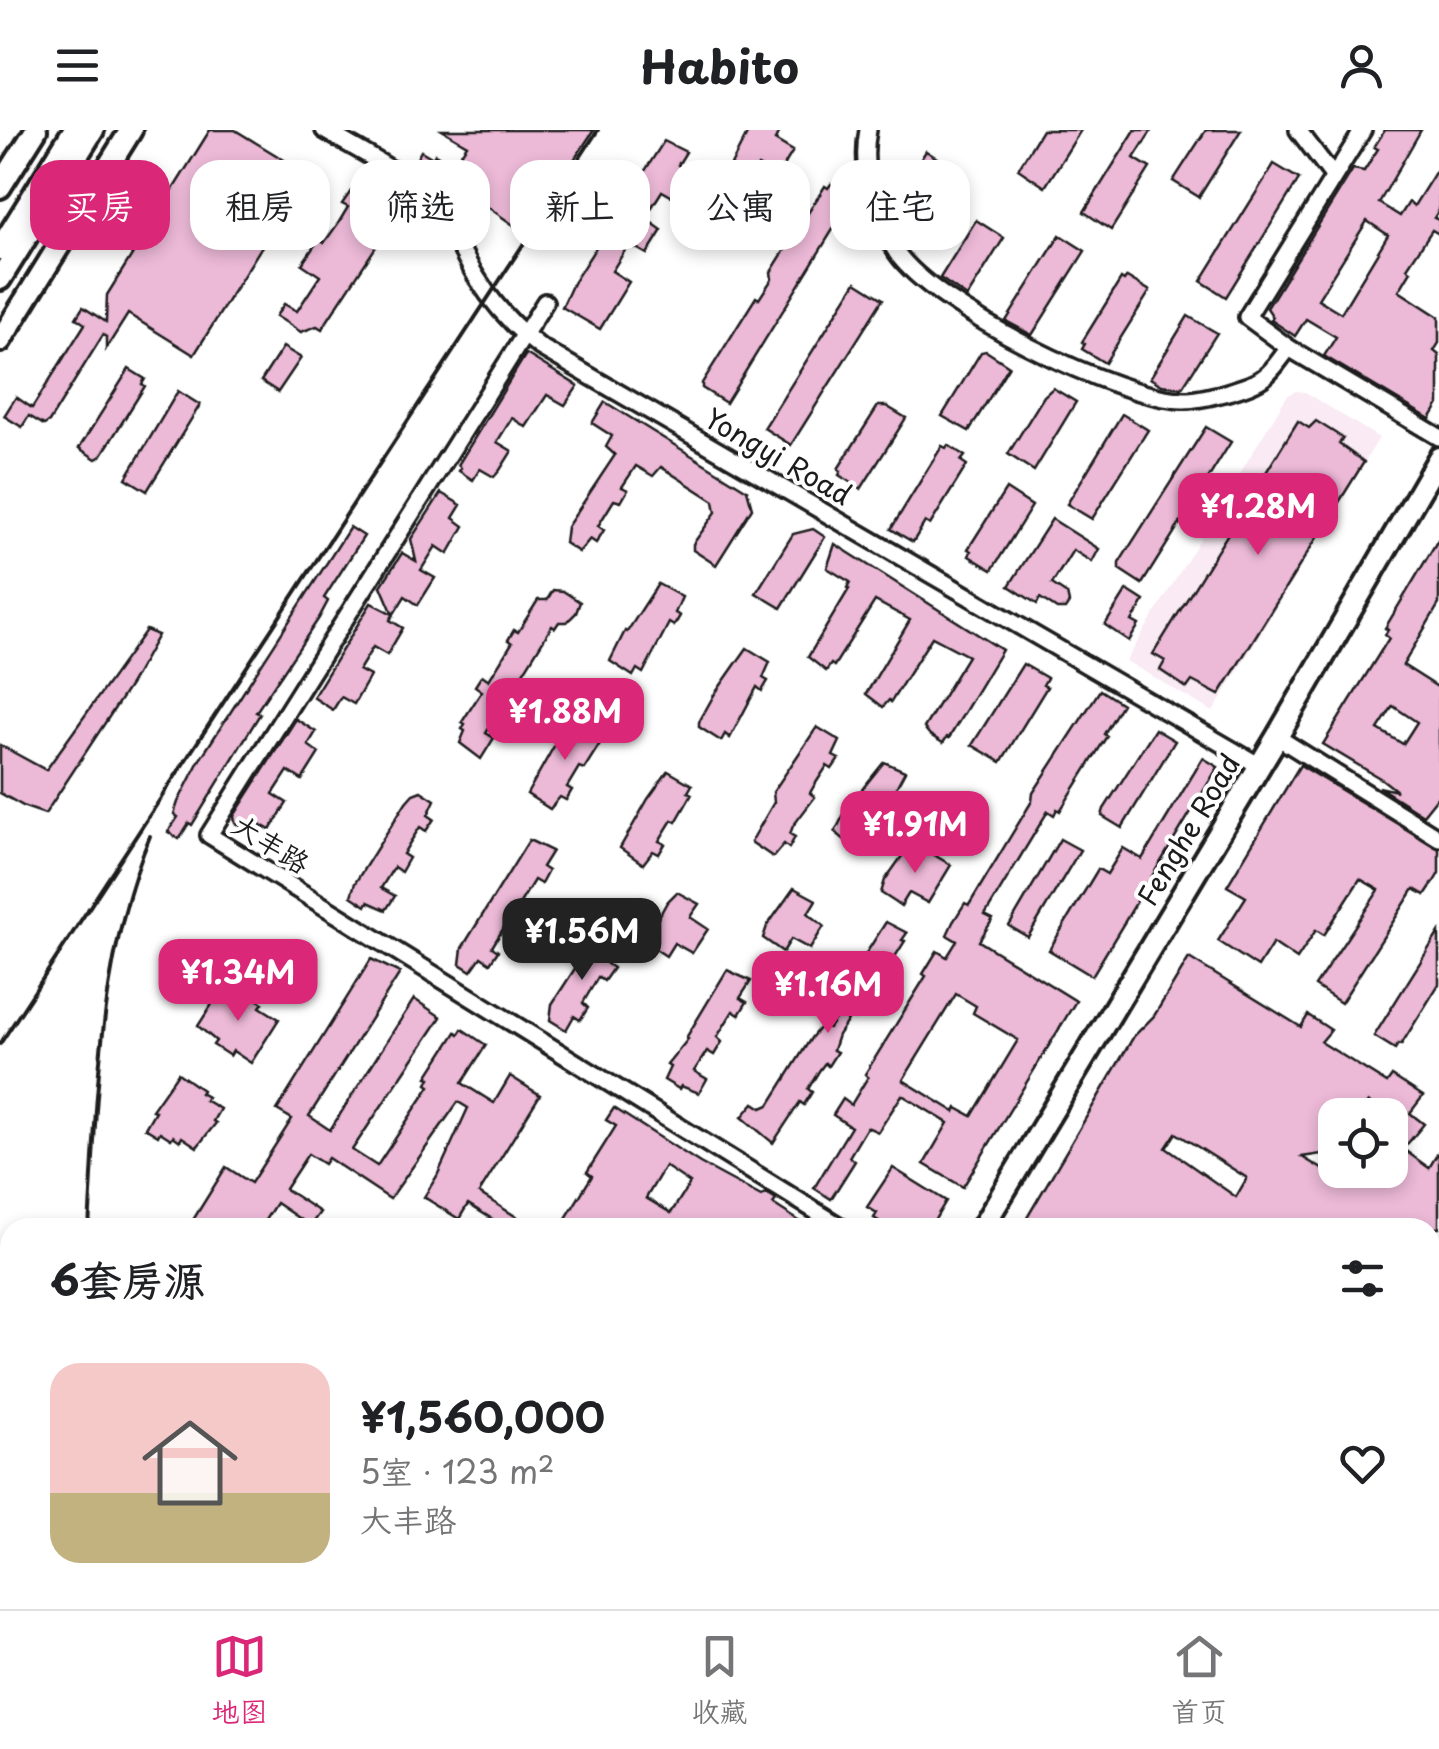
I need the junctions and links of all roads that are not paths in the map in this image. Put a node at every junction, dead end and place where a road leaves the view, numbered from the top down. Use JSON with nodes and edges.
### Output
{"nodes":[{"id":1,"x":36,"y":130,"type":"edge"},
{"id":2,"x":74,"y":130,"type":"edge"},
{"id":3,"x":93,"y":130,"type":"edge"},
{"id":4,"x":131,"y":130,"type":"edge"},
{"id":5,"x":324,"y":130,"type":"edge"},
{"id":6,"x":868,"y":130,"type":"edge"},
{"id":7,"x":1298,"y":130,"type":"edge"},
{"id":8,"x":1362,"y":130,"type":"edge"},
{"id":9,"x":1333,"y":176,"type":"junction"},
{"id":10,"x":0,"y":187,"type":"edge"},
{"id":11,"x":0,"y":249,"type":"edge"},
{"id":12,"x":0,"y":279,"type":"edge"},
{"id":13,"x":545,"y":302,"type":"dead end"},
{"id":14,"x":525,"y":336,"type":"junction"},
{"id":15,"x":0,"y":341,"type":"edge"},
{"id":16,"x":1289,"y":348,"type":"junction"},
{"id":17,"x":1439,"y":437,"type":"edge"},
{"id":18,"x":1439,"y":458,"type":"edge"},
{"id":19,"x":1432,"y":485,"type":"edge"},
{"id":20,"x":1277,"y":737,"type":"junction"},
{"id":21,"x":1260,"y":766,"type":"junction"},
{"id":22,"x":1439,"y":838,"type":"edge"},
{"id":23,"x":827,"y":1218,"type":"edge"},
{"id":24,"x":988,"y":1218,"type":"edge"}],
"edges":[{"from":1,"to":10,"type":"main road"},
{"from":2,"to":11,"type":"main road"},
{"from":3,"to":12,"type":"main road"},
{"from":4,"to":15,"type":"main road"},
{"from":5,"to":14,"type":"street","name":"Yongyi Road"},
{"from":6,"to":16,"type":"street"},
{"from":7,"to":9,"type":"street"},
{"from":8,"to":9,"type":"street"},
{"from":9,"to":16,"type":"street"},
{"from":13,"to":14,"type":"street","name":"大丰路"},
{"from":14,"to":21,"type":"street","name":"Yongyi Road"},
{"from":14,"to":23,"type":"street","name":"大丰路"},
{"from":16,"to":17,"type":"street"},
{"from":18,"to":19,"type":"main road","name":"Fenghe Road"},
{"from":19,"to":20,"type":"main road","name":"Fenghe Road"},
{"from":20,"to":21,"type":"main road","name":"Fenghe Road"},
{"from":20,"to":22,"type":"street"},
{"from":21,"to":24,"type":"main road","name":"Fenghe Road"}]}
